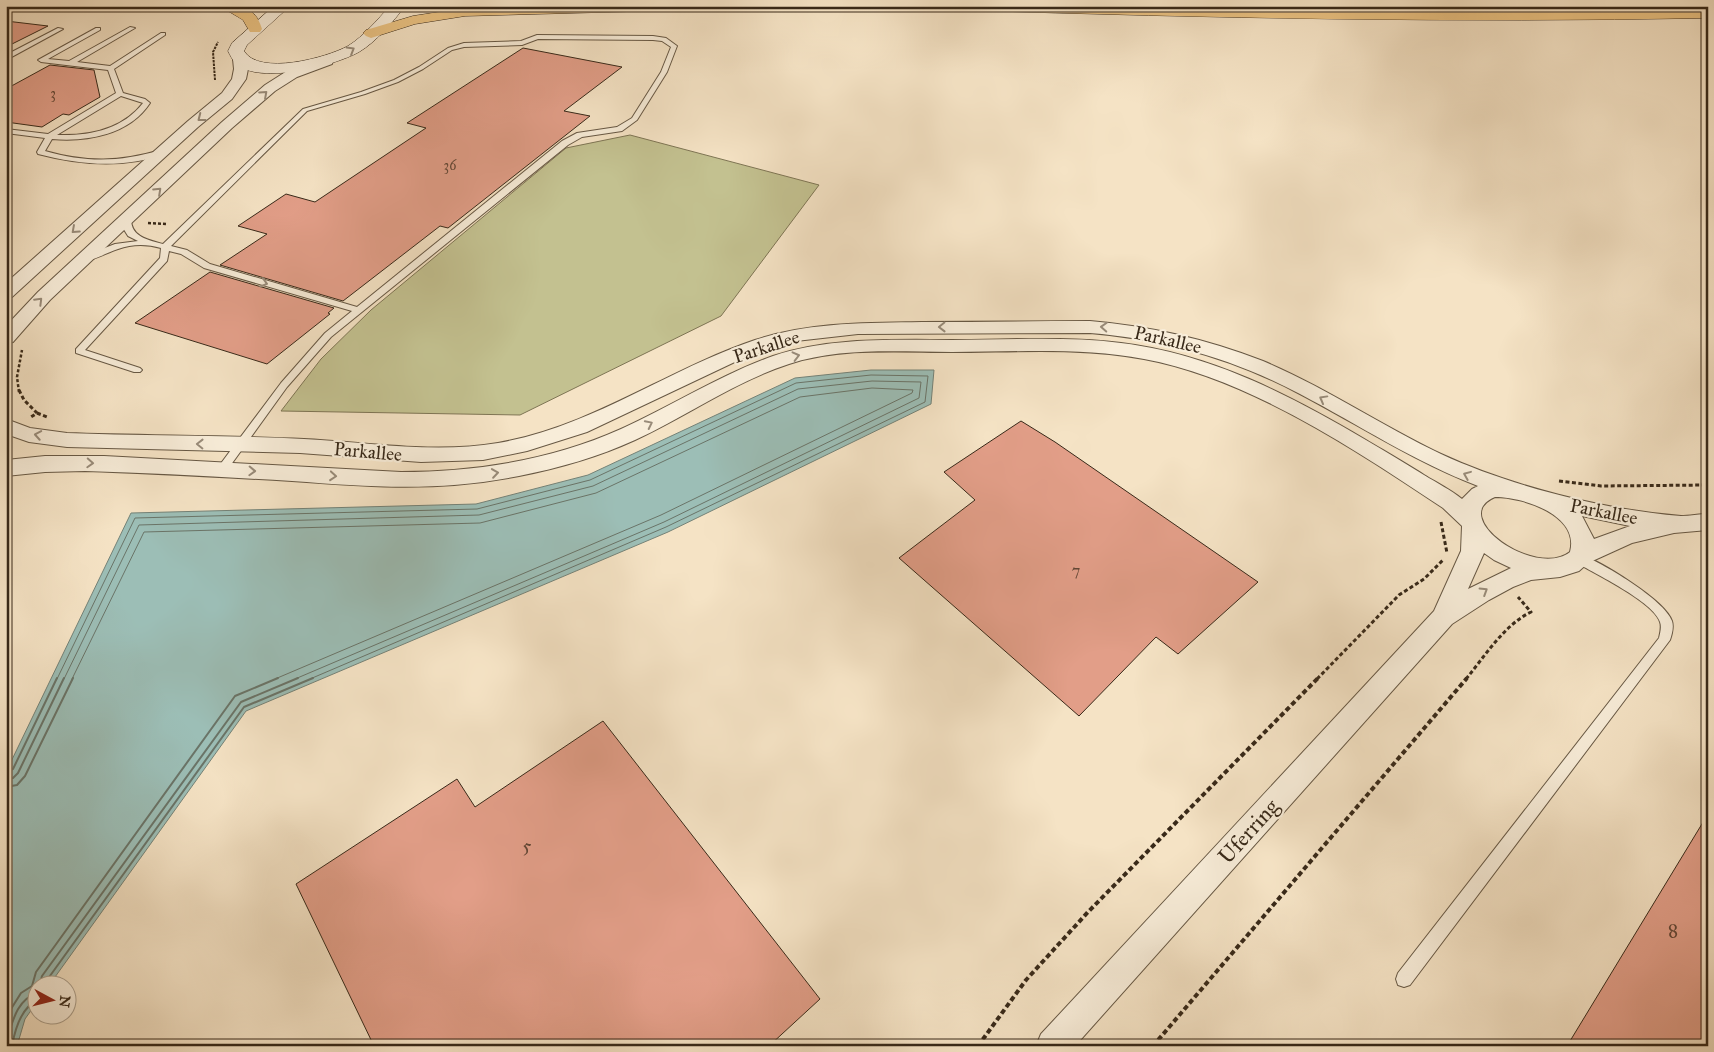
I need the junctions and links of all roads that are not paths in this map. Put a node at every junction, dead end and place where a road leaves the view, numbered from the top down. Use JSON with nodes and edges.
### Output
{"nodes":[{"id":1,"x":227,"y":6,"type":"edge"},
{"id":2,"x":283,"y":6,"type":"edge"},
{"id":3,"x":398,"y":6,"type":"edge"},
{"id":4,"x":681,"y":6,"type":"edge"},
{"id":5,"x":963,"y":6,"type":"edge"},
{"id":6,"x":1386,"y":6,"type":"edge"},
{"id":7,"x":1586,"y":12,"type":"edge"},
{"id":8,"x":1708,"y":14,"type":"edge"},
{"id":9,"x":1708,"y":24,"type":"edge"},
{"id":10,"x":98,"y":28,"type":"dead end"},
{"id":11,"x":132,"y":28,"type":"dead end"},
{"id":12,"x":60,"y":29,"type":"dead end"},
{"id":13,"x":255,"y":29,"type":"junction"},
{"id":14,"x":371,"y":33,"type":"junction"},
{"id":15,"x":163,"y":34,"type":"dead end"},
{"id":16,"x":6,"y":58,"type":"edge"},
{"id":17,"x":239,"y":59,"type":"junction"},
{"id":18,"x":327,"y":61,"type":"junction"},
{"id":19,"x":71,"y":63,"type":"junction"},
{"id":20,"x":111,"y":68,"type":"junction"},
{"id":21,"x":120,"y":94,"type":"junction"},
{"id":22,"x":6,"y":131,"type":"edge"},
{"id":23,"x":50,"y":136,"type":"junction"},
{"id":24,"x":170,"y":146,"type":"junction"},
{"id":25,"x":129,"y":227,"type":"junction"},
{"id":26,"x":148,"y":242,"type":"junction"},
{"id":27,"x":165,"y":247,"type":"junction"},
{"id":28,"x":82,"y":261,"type":"junction"},
{"id":29,"x":10,"y":288,"type":"edge"},
{"id":30,"x":358,"y":310,"type":"junction"},
{"id":31,"x":6,"y":338,"type":"edge"},
{"id":32,"x":137,"y":370,"type":"dead end"},
{"id":33,"x":10,"y":428,"type":"edge"},
{"id":34,"x":238,"y":445,"type":"junction"},
{"id":35,"x":6,"y":468,"type":"edge"},
{"id":36,"x":221,"y":470,"type":"junction"},
{"id":37,"x":1523,"y":492,"type":"junction"},
{"id":38,"x":1471,"y":522,"type":"junction"},
{"id":39,"x":1708,"y":522,"type":"edge"},
{"id":40,"x":1677,"y":524,"type":"junction"},
{"id":41,"x":1580,"y":558,"type":"junction"},
{"id":42,"x":1547,"y":568,"type":"junction"},
{"id":43,"x":1443,"y":616,"type":"junction"},
{"id":44,"x":1404,"y":979,"type":"dead end"},
{"id":45,"x":1053,"y":1046,"type":"edge"}],
"edges":[{"from":1,"to":13,"type":"highway"},
{"from":2,"to":13,"type":"main road"},
{"from":3,"to":14,"type":"main road"},
{"from":4,"to":14,"type":"highway"},
{"from":5,"to":7,"type":"highway"},
{"from":6,"to":7,"type":"highway"},
{"from":7,"to":8,"type":"highway"},
{"from":7,"to":9,"type":"highway"},
{"from":10,"to":19,"type":"lane"},
{"from":11,"to":19,"type":"lane"},
{"from":12,"to":16,"type":"lane"},
{"from":13,"to":17,"type":"main road"},
{"from":18,"to":14,"type":"main road","one_way":true},
{"from":15,"to":20,"type":"lane"},
{"from":17,"to":18,"type":"main road"},
{"from":17,"to":24,"type":"street","one_way":true},
{"from":25,"to":18,"type":"street","one_way":true},
{"from":19,"to":20,"type":"lane"},
{"from":20,"to":21,"type":"lane"},
{"from":21,"to":23,"type":"lane"},
{"from":21,"to":23,"type":"lane"},
{"from":22,"to":23,"type":"lane"},
{"from":23,"to":24,"type":"lane"},
{"from":24,"to":29,"type":"street","one_way":true},
{"from":25,"to":26,"type":"lane"},
{"from":25,"to":28,"type":"street"},
{"from":26,"to":27,"type":"lane"},
{"from":26,"to":28,"type":"lane"},
{"from":27,"to":30,"type":"lane","one_way":true},
{"from":27,"to":30,"type":"lane"},
{"from":27,"to":32,"type":"lane"},
{"from":31,"to":28,"type":"street","one_way":true},
{"from":30,"to":34,"type":"lane"},
{"from":34,"to":33,"type":"street","name":"Parkallee","one_way":true},
{"from":34,"to":36,"type":"lane"},
{"from":37,"to":34,"type":"street","name":"Parkallee","one_way":true},
{"from":35,"to":36,"type":"street","name":"Parkallee","one_way":true},
{"from":36,"to":38,"type":"street","name":"Parkallee","one_way":true},
{"from":37,"to":38,"type":"street","name":"Parkallee"},
{"from":37,"to":40,"type":"street","name":"Parkallee"},
{"from":37,"to":41,"type":"street","name":"Parkallee"},
{"from":38,"to":42,"type":"street","name":"Parkallee"},
{"from":38,"to":43,"type":"street","name":"Uferring"},
{"from":39,"to":40,"type":"street","name":"Parkallee"},
{"from":40,"to":41,"type":"street","name":"Parkallee"},
{"from":41,"to":42,"type":"street","name":"Parkallee"},
{"from":41,"to":44,"type":"lane"},
{"from":43,"to":42,"type":"street","name":"Uferring","one_way":true},
{"from":43,"to":45,"type":"street","name":"Uferring"}]}
